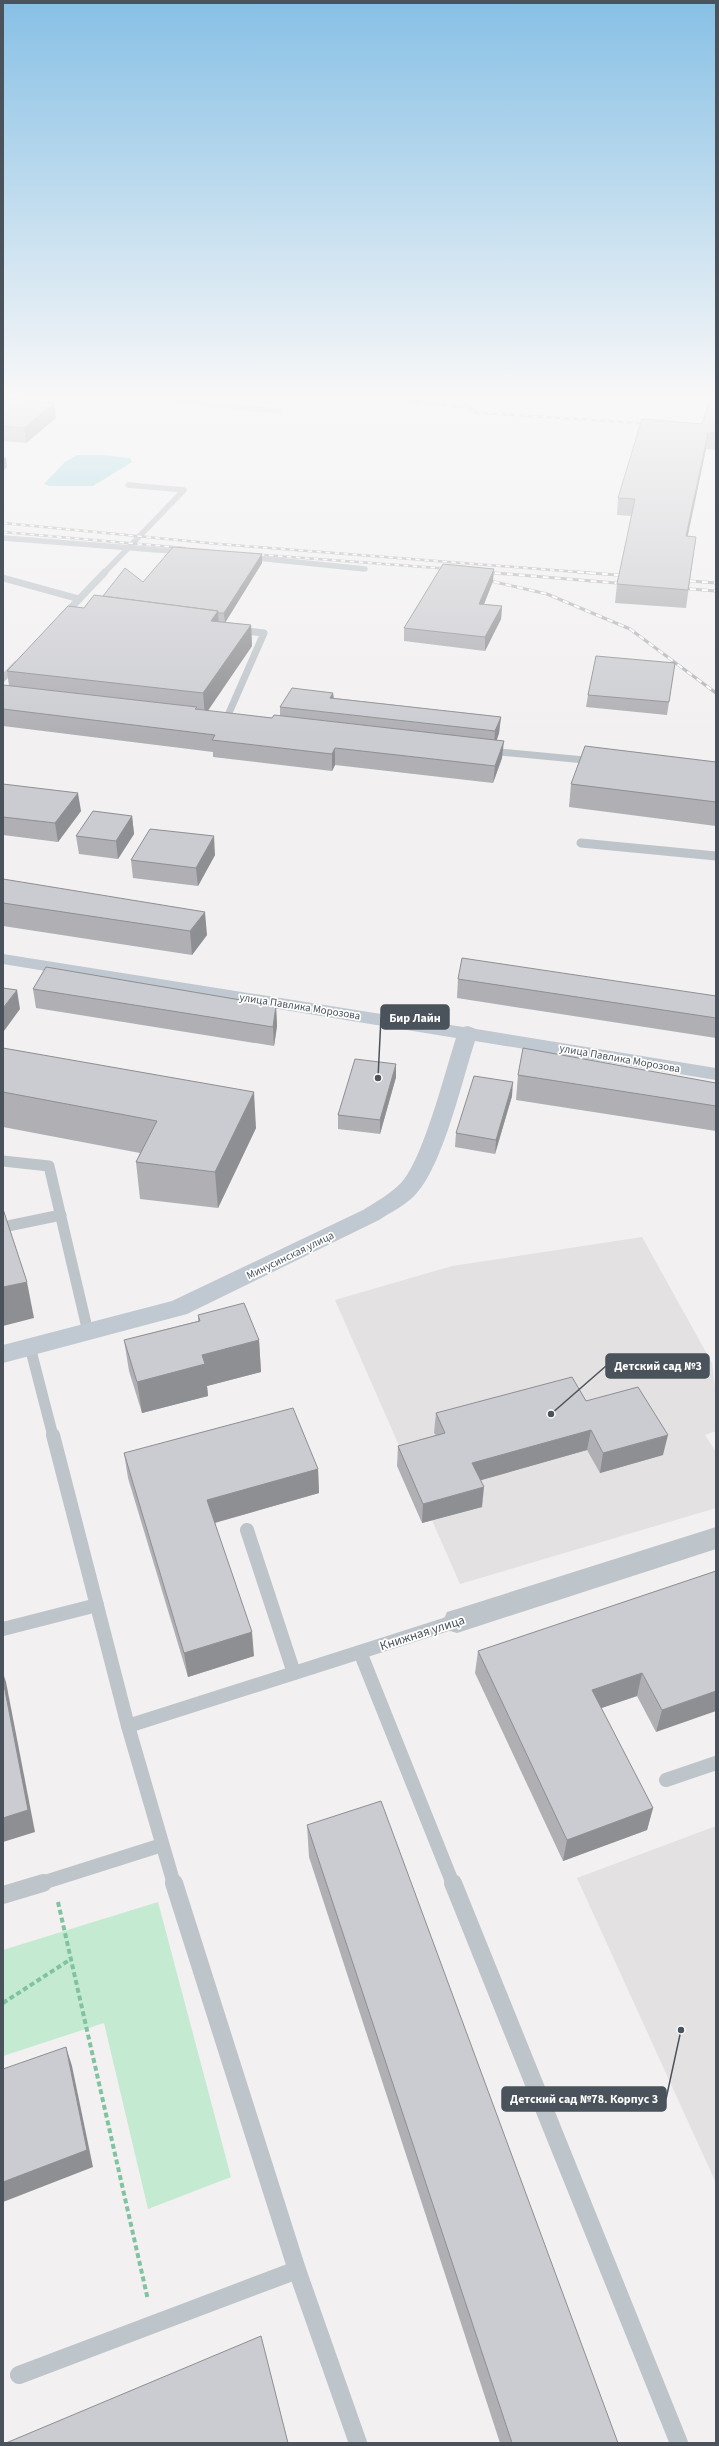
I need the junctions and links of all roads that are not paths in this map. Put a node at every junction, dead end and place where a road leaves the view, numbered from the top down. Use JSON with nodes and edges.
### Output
{"nodes":[{"id":1,"x":166,"y":508,"type":"edge"},
{"id":2,"x":3,"y":538,"type":"edge"},
{"id":3,"x":129,"y":547,"type":"junction"},
{"id":4,"x":192,"y":552,"type":"edge"},
{"id":5,"x":240,"y":556,"type":"edge"},
{"id":6,"x":365,"y":569,"type":"dead end"},
{"id":7,"x":3,"y":578,"type":"edge"},
{"id":8,"x":79,"y":600,"type":"junction"},
{"id":9,"x":71,"y":607,"type":"junction"},
{"id":10,"x":79,"y":608,"type":"edge"},
{"id":11,"x":56,"y":624,"type":"edge"},
{"id":12,"x":233,"y":629,"type":"edge"},
{"id":13,"x":24,"y":656,"type":"edge"},
{"id":14,"x":3,"y":678,"type":"edge"},
{"id":15,"x":225,"y":722,"type":"edge"},
{"id":16,"x":477,"y":750,"type":"edge"},
{"id":17,"x":602,"y":761,"type":"edge"},
{"id":18,"x":581,"y":843,"type":"dead end"},
{"id":19,"x":716,"y":856,"type":"edge"},
{"id":20,"x":3,"y":959,"type":"edge"},
{"id":21,"x":468,"y":1032,"type":"junction"},
{"id":22,"x":716,"y":1074,"type":"edge"},
{"id":23,"x":3,"y":1161,"type":"edge"},
{"id":24,"x":61,"y":1215,"type":"junction"},
{"id":25,"x":3,"y":1227,"type":"edge"},
{"id":26,"x":88,"y":1332,"type":"junction"},
{"id":27,"x":30,"y":1346,"type":"junction"},
{"id":28,"x":3,"y":1354,"type":"edge"},
{"id":29,"x":247,"y":1530,"type":"dead end"},
{"id":30,"x":716,"y":1538,"type":"edge"},
{"id":31,"x":97,"y":1605,"type":"junction"},
{"id":32,"x":457,"y":1621,"type":"joint"},
{"id":33,"x":3,"y":1629,"type":"edge"},
{"id":34,"x":360,"y":1652,"type":"junction"},
{"id":35,"x":294,"y":1673,"type":"junction"},
{"id":36,"x":128,"y":1726,"type":"junction"},
{"id":37,"x":716,"y":1763,"type":"edge"},
{"id":38,"x":666,"y":1780,"type":"dead end"},
{"id":39,"x":162,"y":1845,"type":"junction"},
{"id":40,"x":3,"y":1896,"type":"edge"},
{"id":41,"x":297,"y":2270,"type":"junction"},
{"id":42,"x":19,"y":2375,"type":"dead end"},
{"id":43,"x":358,"y":2443,"type":"edge"},
{"id":44,"x":678,"y":2443,"type":"edge"}],
"edges":[{"from":1,"to":3,"type":"lane"},
{"from":2,"to":3,"type":"lane"},
{"from":3,"to":4,"type":"lane"},
{"from":3,"to":8,"type":"lane"},
{"from":5,"to":6,"type":"lane"},
{"from":7,"to":8,"type":"lane"},
{"from":8,"to":9,"type":"lane"},
{"from":9,"to":10,"type":"lane"},
{"from":9,"to":11,"type":"lane"},
{"from":12,"to":15,"type":"lane"},
{"from":13,"to":14,"type":"lane"},
{"from":16,"to":17,"type":"lane"},
{"from":18,"to":19,"type":"lane"},
{"from":20,"to":21,"type":"street","name":"улица Павлика Морозова"},
{"from":21,"to":22,"type":"street","name":"улица Павлика Морозова"},
{"from":21,"to":26,"type":"street","name":"Минусинская улица"},
{"from":23,"to":24,"type":"lane"},
{"from":24,"to":25,"type":"lane"},
{"from":24,"to":26,"type":"lane"},
{"from":26,"to":27,"type":"street","name":"Минусинская улица"},
{"from":27,"to":28,"type":"street","name":"Минусинская улица"},
{"from":27,"to":31,"type":"lane"},
{"from":29,"to":35,"type":"lane"},
{"from":30,"to":32,"type":"street","name":"Книжная улица"},
{"from":31,"to":33,"type":"lane"},
{"from":31,"to":36,"type":"lane"},
{"from":32,"to":34,"type":"lane","name":"Книжная улица"},
{"from":34,"to":35,"type":"lane","name":"Книжная улица"},
{"from":34,"to":44,"type":"lane"},
{"from":35,"to":36,"type":"lane","name":"Книжная улица"},
{"from":36,"to":39,"type":"lane"},
{"from":37,"to":38,"type":"lane"},
{"from":39,"to":40,"type":"lane"},
{"from":39,"to":41,"type":"lane"},
{"from":41,"to":42,"type":"lane"},
{"from":41,"to":43,"type":"lane"}]}
